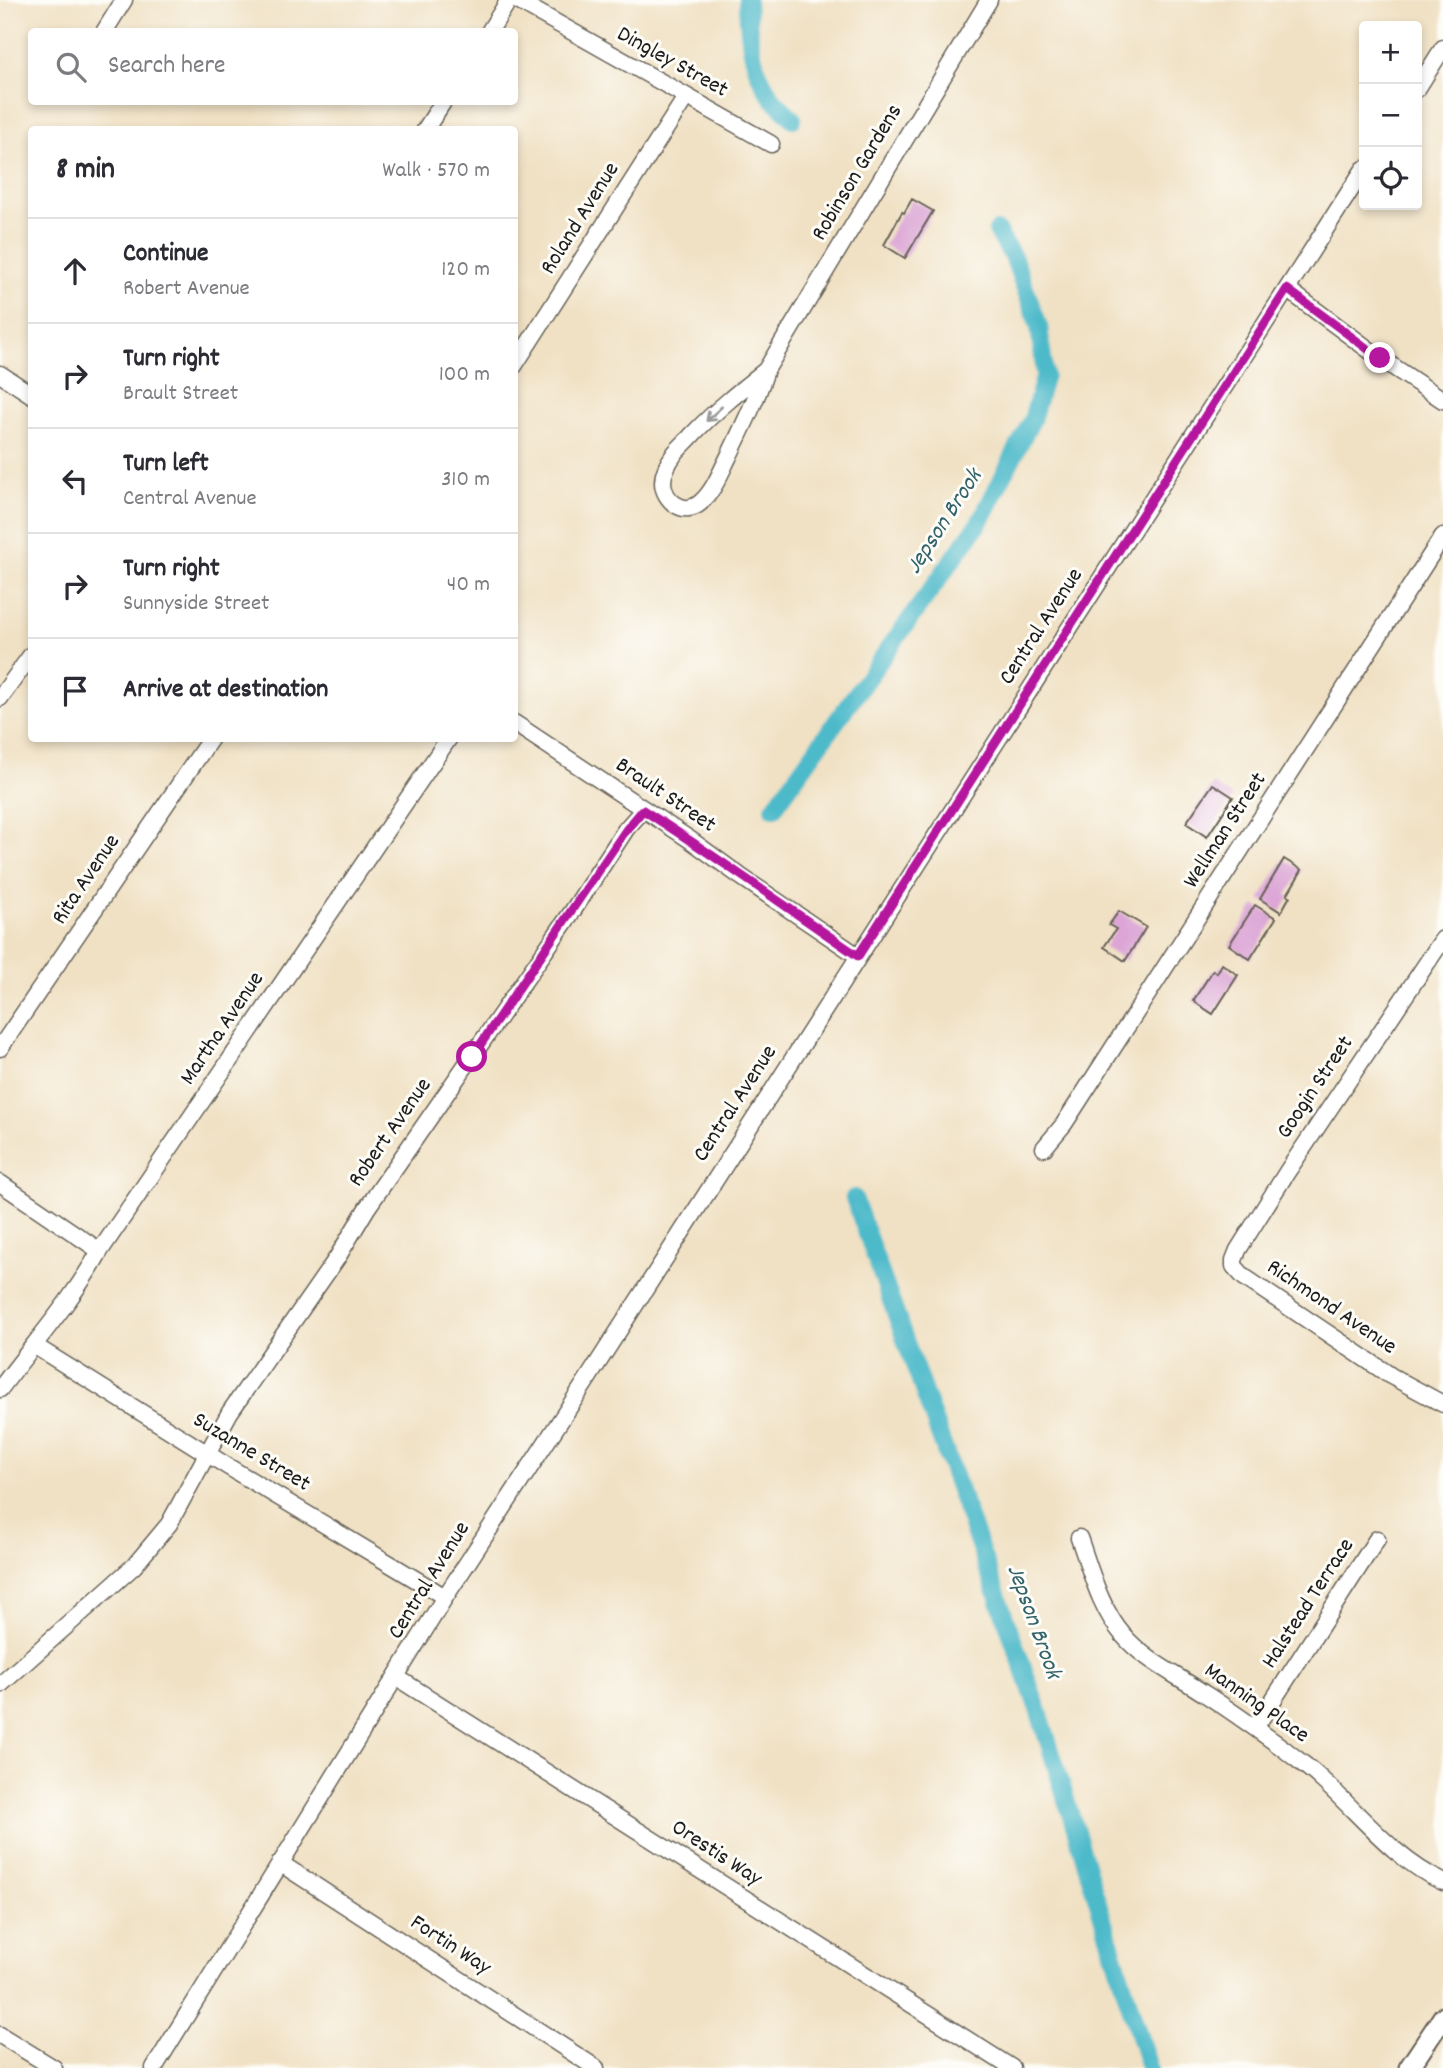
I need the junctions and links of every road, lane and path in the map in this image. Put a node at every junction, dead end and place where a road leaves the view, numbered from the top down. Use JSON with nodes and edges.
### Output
{"nodes":[{"id":1,"x":124,"y":0,"type":"edge"},
{"id":2,"x":509,"y":0,"type":"edge"},
{"id":3,"x":516,"y":0,"type":"edge"},
{"id":4,"x":989,"y":0,"type":"edge"},
{"id":5,"x":106,"y":28,"type":"edge"},
{"id":6,"x":492,"y":28,"type":"edge"},
{"id":7,"x":1443,"y":48,"type":"edge"},
{"id":8,"x":1420,"y":84,"type":"edge"},
{"id":9,"x":686,"y":97,"type":"junction"},
{"id":10,"x":441,"y":105,"type":"edge"},
{"id":11,"x":428,"y":126,"type":"edge"},
{"id":12,"x":771,"y":144,"type":"dead end"},
{"id":13,"x":1359,"y":177,"type":"edge"},
{"id":14,"x":1287,"y":289,"type":"junction"},
{"id":15,"x":518,"y":360,"type":"edge"},
{"id":16,"x":766,"y":370,"type":"junction"},
{"id":17,"x":0,"y":374,"type":"edge"},
{"id":18,"x":28,"y":392,"type":"edge"},
{"id":19,"x":1443,"y":400,"type":"edge"},
{"id":20,"x":1443,"y":536,"type":"edge"},
{"id":21,"x":28,"y":660,"type":"edge"},
{"id":22,"x":0,"y":698,"type":"edge"},
{"id":23,"x":518,"y":726,"type":"edge"},
{"id":24,"x":208,"y":742,"type":"edge"},
{"id":25,"x":446,"y":742,"type":"edge"},
{"id":26,"x":643,"y":810,"type":"junction"},
{"id":27,"x":1443,"y":939,"type":"edge"},
{"id":28,"x":858,"y":956,"type":"junction"},
{"id":29,"x":0,"y":1048,"type":"edge"},
{"id":30,"x":1044,"y":1148,"type":"dead end"},
{"id":31,"x":0,"y":1183,"type":"edge"},
{"id":32,"x":100,"y":1251,"type":"junction"},
{"id":33,"x":1234,"y":1266,"type":"joint"},
{"id":34,"x":35,"y":1346,"type":"junction"},
{"id":35,"x":0,"y":1389,"type":"edge"},
{"id":36,"x":1443,"y":1404,"type":"edge"},
{"id":37,"x":209,"y":1454,"type":"junction"},
{"id":38,"x":1079,"y":1538,"type":"dead end"},
{"id":39,"x":1377,"y":1539,"type":"dead end"},
{"id":40,"x":445,"y":1597,"type":"junction"},
{"id":41,"x":396,"y":1677,"type":"junction"},
{"id":42,"x":0,"y":1685,"type":"edge"},
{"id":43,"x":1255,"y":1728,"type":"junction"},
{"id":44,"x":280,"y":1863,"type":"junction"},
{"id":45,"x":1443,"y":1882,"type":"edge"},
{"id":46,"x":1443,"y":2017,"type":"edge"},
{"id":47,"x":0,"y":2035,"type":"edge"},
{"id":48,"x":160,"y":2066,"type":"edge"},
{"id":49,"x":54,"y":2068,"type":"edge"},
{"id":50,"x":596,"y":2068,"type":"edge"},
{"id":51,"x":1012,"y":2068,"type":"edge"},
{"id":52,"x":1409,"y":2068,"type":"edge"}],
"edges":[{"from":1,"to":5,"type":"street"},
{"from":2,"to":6,"type":"street"},
{"from":3,"to":9,"type":"street","name":"Dingley Street"},
{"from":4,"to":16,"type":"street","name":"Robinson Gardens"},
{"from":7,"to":8,"type":"street"},
{"from":9,"to":12,"type":"street","name":"Dingley Street"},
{"from":9,"to":15,"type":"street","name":"Roland Avenue"},
{"from":10,"to":11,"type":"street"},
{"from":13,"to":14,"type":"street","name":"Central Avenue"},
{"from":14,"to":19,"type":"street"},
{"from":14,"to":28,"type":"street","name":"Central Avenue"},
{"from":16,"to":16,"type":"street","name":"Robinson Gardens","one_way":true},
{"from":17,"to":18,"type":"street"},
{"from":20,"to":30,"type":"street","name":"Wellman Street"},
{"from":21,"to":22,"type":"street"},
{"from":23,"to":26,"type":"street","name":"Brault Street"},
{"from":24,"to":29,"type":"street","name":"Rita Avenue"},
{"from":25,"to":32,"type":"street","name":"Martha Avenue"},
{"from":26,"to":28,"type":"street","name":"Brault Street"},
{"from":26,"to":37,"type":"street","name":"Robert Avenue"},
{"from":27,"to":33,"type":"street","name":"Googin Street"},
{"from":28,"to":40,"type":"street","name":"Central Avenue"},
{"from":31,"to":32,"type":"street"},
{"from":32,"to":34,"type":"street","name":"Martha Avenue"},
{"from":33,"to":36,"type":"street","name":"Richmond Avenue"},
{"from":34,"to":35,"type":"street","name":"Martha Avenue"},
{"from":34,"to":37,"type":"street","name":"Suzanne Street"},
{"from":37,"to":40,"type":"street","name":"Suzanne Street"},
{"from":37,"to":42,"type":"street","name":"Robert Avenue"},
{"from":38,"to":43,"type":"street","name":"Manning Place"},
{"from":39,"to":43,"type":"street","name":"Halstead Terrace"},
{"from":40,"to":41,"type":"street","name":"Central Avenue"},
{"from":41,"to":44,"type":"street","name":"Central Avenue"},
{"from":41,"to":51,"type":"street","name":"Orestis Way"},
{"from":43,"to":45,"type":"street","name":"Manning Place"},
{"from":44,"to":48,"type":"street","name":"Central Avenue"},
{"from":44,"to":50,"type":"street","name":"Fortin Way"},
{"from":46,"to":52,"type":"street"},
{"from":47,"to":49,"type":"street"}]}
